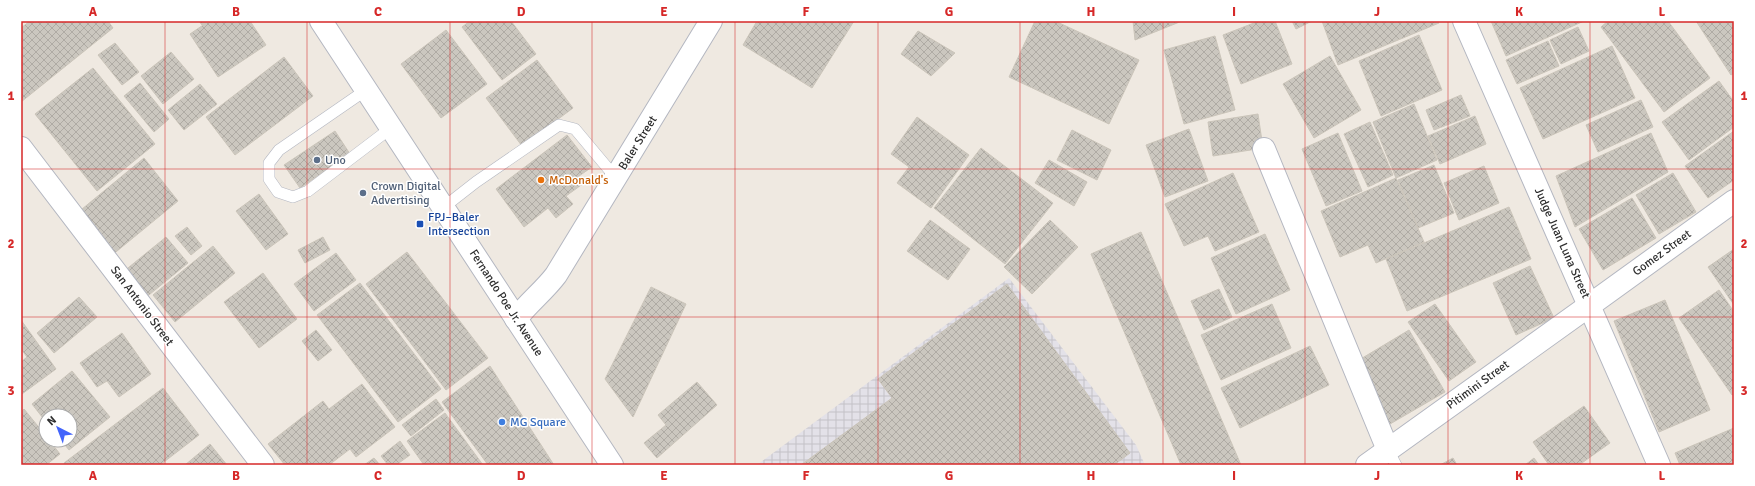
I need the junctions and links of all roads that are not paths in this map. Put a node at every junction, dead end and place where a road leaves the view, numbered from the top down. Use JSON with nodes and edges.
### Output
{"nodes":[{"id":1,"x":321,"y":21,"type":"edge"},
{"id":2,"x":711,"y":21,"type":"edge"},
{"id":3,"x":1464,"y":21,"type":"edge"},
{"id":4,"x":366,"y":90,"type":"junction"},
{"id":5,"x":391,"y":128,"type":"junction"},
{"id":6,"x":21,"y":148,"type":"edge"},
{"id":7,"x":1264,"y":150,"type":"dead end"},
{"id":8,"x":616,"y":178,"type":"junction"},
{"id":9,"x":1734,"y":201,"type":"edge"},
{"id":10,"x":444,"y":207,"type":"junction"},
{"id":11,"x":1590,"y":305,"type":"junction"},
{"id":12,"x":516,"y":319,"type":"junction"},
{"id":13,"x":1392,"y":457,"type":"edge"},
{"id":14,"x":264,"y":465,"type":"edge"},
{"id":15,"x":612,"y":465,"type":"edge"},
{"id":16,"x":1367,"y":465,"type":"edge"},
{"id":17,"x":1659,"y":465,"type":"edge"}],
"edges":[{"from":1,"to":4,"type":"street","name":"Fernando Poe Jr. Avenue"},
{"from":2,"to":8,"type":"street","name":"Baler Street"},
{"from":3,"to":11,"type":"street","name":"Judge Juan Luna Street"},
{"from":4,"to":5,"type":"street","name":"Fernando Poe Jr. Avenue"},
{"from":4,"to":5,"type":"lane"},
{"from":5,"to":10,"type":"street","name":"Fernando Poe Jr. Avenue"},
{"from":6,"to":14,"type":"street","name":"San Antonio Street"},
{"from":7,"to":13,"type":"street"},
{"from":8,"to":10,"type":"lane"},
{"from":8,"to":12,"type":"street","name":"Baler Street"},
{"from":9,"to":11,"type":"street","name":"Gomez Street"},
{"from":10,"to":12,"type":"street","name":"Fernando Poe Jr. Avenue"},
{"from":11,"to":13,"type":"street","name":"Pitimini Street"},
{"from":11,"to":17,"type":"street","name":"Judge Juan Luna Street"},
{"from":12,"to":15,"type":"street","name":"Fernando Poe Jr. Avenue"},
{"from":13,"to":16,"type":"street","name":"Pitimini Street"}]}
